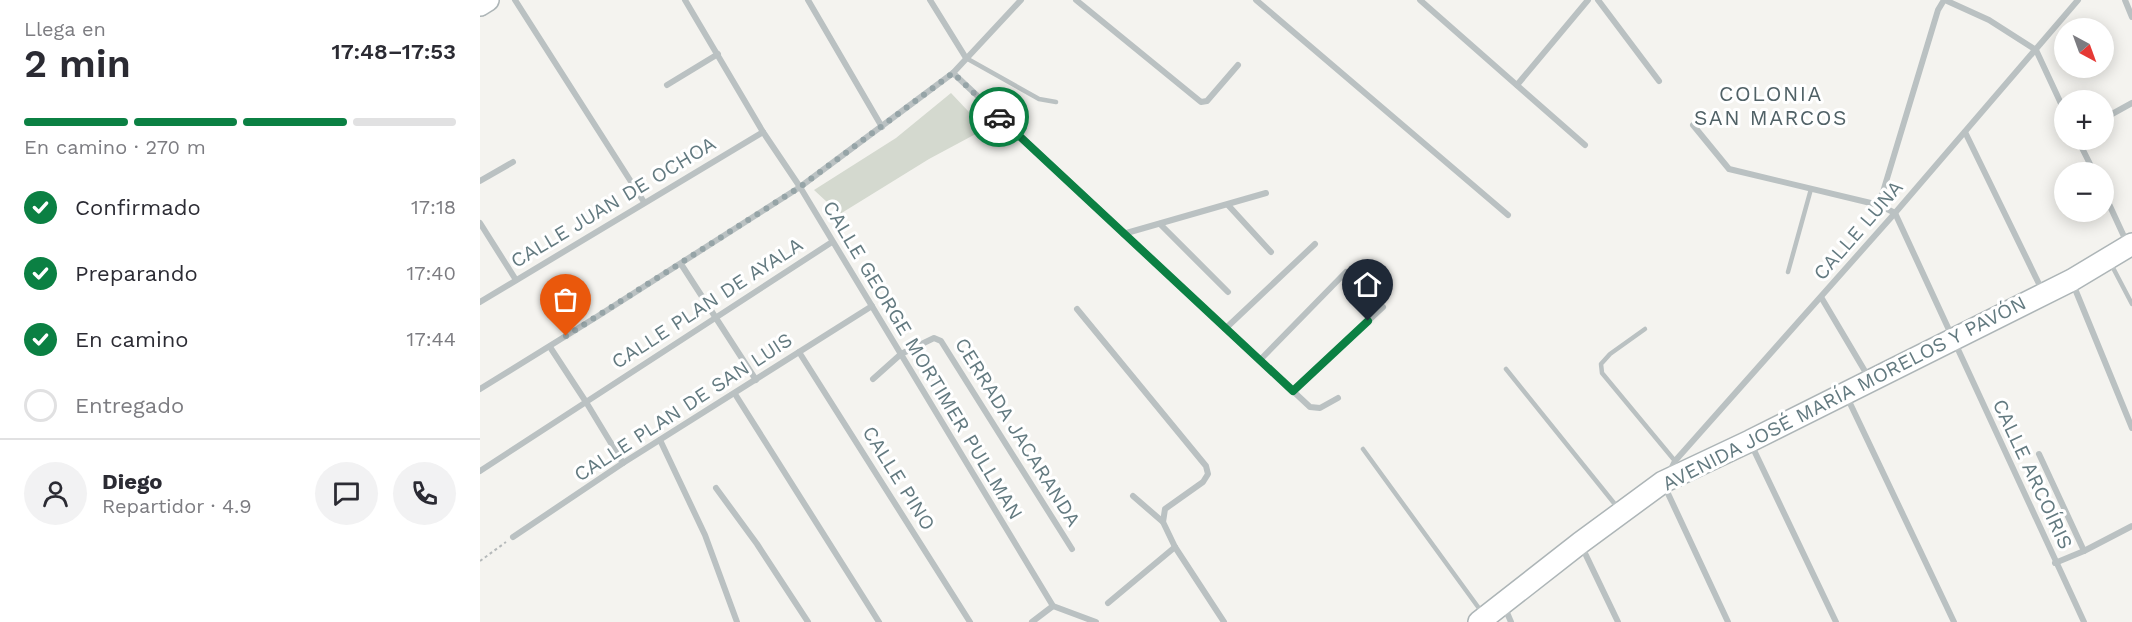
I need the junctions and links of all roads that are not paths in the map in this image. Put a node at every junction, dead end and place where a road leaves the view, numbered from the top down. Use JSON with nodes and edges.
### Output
{"nodes":[{"id":1,"x":488,"y":0,"type":"edge"},
{"id":2,"x":515,"y":0,"type":"edge"},
{"id":3,"x":685,"y":0,"type":"edge"},
{"id":4,"x":808,"y":0,"type":"edge"},
{"id":5,"x":930,"y":0,"type":"edge"},
{"id":6,"x":1021,"y":0,"type":"edge"},
{"id":7,"x":1076,"y":0,"type":"edge"},
{"id":8,"x":1256,"y":0,"type":"edge"},
{"id":9,"x":1420,"y":0,"type":"edge"},
{"id":10,"x":1598,"y":0,"type":"edge"},
{"id":11,"x":1945,"y":0,"type":"edge"},
{"id":12,"x":2078,"y":0,"type":"edge"},
{"id":13,"x":2125,"y":0,"type":"edge"},
{"id":14,"x":1584,"y":1,"type":"edge"},
{"id":15,"x":480,"y":5,"type":"edge"},
{"id":16,"x":2132,"y":17,"type":"edge"},
{"id":17,"x":2036,"y":50,"type":"junction"},
{"id":18,"x":718,"y":54,"type":"junction"},
{"id":19,"x":966,"y":57,"type":"junction"},
{"id":20,"x":1238,"y":66,"type":"dead end"},
{"id":21,"x":953,"y":73,"type":"junction"},
{"id":22,"x":1659,"y":81,"type":"dead end"},
{"id":23,"x":667,"y":85,"type":"dead end"},
{"id":24,"x":1517,"y":85,"type":"junction"},
{"id":25,"x":2055,"y":90,"type":"edge"},
{"id":26,"x":1056,"y":102,"type":"dead end"},
{"id":27,"x":2132,"y":103,"type":"edge"},
{"id":28,"x":2114,"y":113,"type":"edge"},
{"id":29,"x":1693,"y":126,"type":"dead end"},
{"id":30,"x":882,"y":127,"type":"junction"},
{"id":31,"x":763,"y":132,"type":"junction"},
{"id":32,"x":1965,"y":132,"type":"junction"},
{"id":33,"x":1585,"y":145,"type":"dead end"},
{"id":34,"x":513,"y":162,"type":"dead end"},
{"id":35,"x":480,"y":181,"type":"edge"},
{"id":36,"x":800,"y":187,"type":"junction"},
{"id":37,"x":1810,"y":189,"type":"junction"},
{"id":38,"x":1266,"y":193,"type":"dead end"},
{"id":39,"x":644,"y":202,"type":"junction"},
{"id":40,"x":1879,"y":205,"type":"junction"},
{"id":41,"x":1228,"y":206,"type":"junction"},
{"id":42,"x":1894,"y":213,"type":"junction"},
{"id":43,"x":2114,"y":213,"type":"edge"},
{"id":44,"x":1508,"y":215,"type":"dead end"},
{"id":45,"x":480,"y":223,"type":"edge"},
{"id":46,"x":1160,"y":224,"type":"junction"},
{"id":47,"x":1124,"y":234,"type":"junction"},
{"id":48,"x":832,"y":242,"type":"junction"},
{"id":49,"x":1315,"y":244,"type":"dead end"},
{"id":50,"x":2130,"y":245,"type":"edge"},
{"id":51,"x":1271,"y":252,"type":"dead end"},
{"id":52,"x":2108,"y":259,"type":"junction"},
{"id":53,"x":681,"y":264,"type":"junction"},
{"id":54,"x":1346,"y":272,"type":"dead end"},
{"id":55,"x":1788,"y":272,"type":"dead end"},
{"id":56,"x":516,"y":280,"type":"junction"},
{"id":57,"x":2072,"y":280,"type":"junction"},
{"id":58,"x":1228,"y":292,"type":"dead end"},
{"id":59,"x":2043,"y":294,"type":"junction"},
{"id":60,"x":1821,"y":297,"type":"junction"},
{"id":61,"x":480,"y":302,"type":"edge"},
{"id":62,"x":2132,"y":304,"type":"edge"},
{"id":63,"x":872,"y":306,"type":"junction"},
{"id":64,"x":1383,"y":307,"type":"dead end"},
{"id":65,"x":1077,"y":309,"type":"dead end"},
{"id":66,"x":716,"y":317,"type":"junction"},
{"id":67,"x":1225,"y":329,"type":"junction"},
{"id":68,"x":1645,"y":329,"type":"dead end"},
{"id":69,"x":1953,"y":339,"type":"junction"},
{"id":70,"x":550,"y":347,"type":"junction"},
{"id":71,"x":800,"y":352,"type":"junction"},
{"id":72,"x":901,"y":354,"type":"junction"},
{"id":73,"x":1260,"y":360,"type":"junction"},
{"id":74,"x":1506,"y":369,"type":"dead end"},
{"id":75,"x":873,"y":379,"type":"dead end"},
{"id":76,"x":756,"y":380,"type":"junction"},
{"id":77,"x":1871,"y":381,"type":"junction"},
{"id":78,"x":480,"y":389,"type":"edge"},
{"id":79,"x":1293,"y":391,"type":"junction"},
{"id":80,"x":1846,"y":393,"type":"junction"},
{"id":81,"x":735,"y":394,"type":"junction"},
{"id":82,"x":1338,"y":399,"type":"dead end"},
{"id":83,"x":586,"y":402,"type":"junction"},
{"id":84,"x":2132,"y":428,"type":"edge"},
{"id":85,"x":660,"y":440,"type":"junction"},
{"id":86,"x":1750,"y":441,"type":"junction"},
{"id":87,"x":1362,"y":448,"type":"dead end"},
{"id":88,"x":2039,"y":454,"type":"dead end"},
{"id":89,"x":1675,"y":461,"type":"junction"},
{"id":90,"x":623,"y":464,"type":"junction"},
{"id":91,"x":480,"y":471,"type":"edge"},
{"id":92,"x":1663,"y":482,"type":"junction"},
{"id":93,"x":716,"y":489,"type":"dead end"},
{"id":94,"x":1133,"y":496,"type":"dead end"},
{"id":95,"x":1621,"y":513,"type":"junction"},
{"id":96,"x":1163,"y":522,"type":"junction"},
{"id":97,"x":2132,"y":526,"type":"edge"},
{"id":98,"x":513,"y":537,"type":"road end"},
{"id":99,"x":1580,"y":543,"type":"junction"},
{"id":100,"x":1175,"y":548,"type":"junction"},
{"id":101,"x":1072,"y":549,"type":"dead end"},
{"id":102,"x":2084,"y":551,"type":"junction"},
{"id":103,"x":2055,"y":562,"type":"junction"},
{"id":104,"x":1108,"y":603,"type":"dead end"},
{"id":105,"x":1053,"y":606,"type":"junction"},
{"id":106,"x":1495,"y":617,"type":"edge"},
{"id":107,"x":737,"y":622,"type":"edge"},
{"id":108,"x":808,"y":622,"type":"edge"},
{"id":109,"x":879,"y":622,"type":"edge"},
{"id":110,"x":970,"y":622,"type":"edge"},
{"id":111,"x":1032,"y":622,"type":"edge"},
{"id":112,"x":1096,"y":622,"type":"edge"},
{"id":113,"x":1224,"y":622,"type":"edge"},
{"id":114,"x":1618,"y":622,"type":"edge"},
{"id":115,"x":1728,"y":622,"type":"edge"},
{"id":116,"x":1836,"y":622,"type":"edge"},
{"id":117,"x":1954,"y":622,"type":"edge"},
{"id":118,"x":2084,"y":622,"type":"edge"}],
"edges":[{"from":1,"to":15,"type":"street"},
{"from":2,"to":39,"type":"street"},
{"from":3,"to":18,"type":"street","name":"CALLE GEORGE MORTIMER PULLMAN"},
{"from":4,"to":30,"type":"street"},
{"from":5,"to":19,"type":"street"},
{"from":6,"to":19,"type":"street"},
{"from":7,"to":20,"type":"street"},
{"from":8,"to":44,"type":"street"},
{"from":9,"to":24,"type":"street"},
{"from":10,"to":22,"type":"street"},
{"from":11,"to":17,"type":"street"},
{"from":11,"to":40,"type":"street"},
{"from":12,"to":17,"type":"street","name":"CALLE LUNA"},
{"from":13,"to":16,"type":"street"},
{"from":14,"to":24,"type":"street"},
{"from":17,"to":25,"type":"street"},
{"from":17,"to":32,"type":"street","name":"CALLE LUNA"},
{"from":18,"to":23,"type":"street"},
{"from":18,"to":31,"type":"street","name":"CALLE GEORGE MORTIMER PULLMAN"},
{"from":19,"to":21,"type":"street"},
{"from":19,"to":26,"type":"lane"},
{"from":21,"to":30,"type":"street"},
{"from":21,"to":47,"type":"street"},
{"from":24,"to":33,"type":"street"},
{"from":27,"to":28,"type":"street"},
{"from":29,"to":37,"type":"street"},
{"from":30,"to":36,"type":"street"},
{"from":31,"to":36,"type":"street","name":"CALLE GEORGE MORTIMER PULLMAN"},
{"from":31,"to":39,"type":"street","name":"CALLE JUAN DE OCHOA"},
{"from":32,"to":42,"type":"street","name":"CALLE LUNA"},
{"from":32,"to":59,"type":"street"},
{"from":34,"to":35,"type":"street"},
{"from":36,"to":48,"type":"street","name":"CALLE GEORGE MORTIMER PULLMAN"},
{"from":36,"to":53,"type":"street"},
{"from":37,"to":40,"type":"street"},
{"from":37,"to":55,"type":"lane"},
{"from":38,"to":41,"type":"street"},
{"from":39,"to":56,"type":"street","name":"CALLE JUAN DE OCHOA"},
{"from":40,"to":42,"type":"street"},
{"from":41,"to":46,"type":"street"},
{"from":41,"to":51,"type":"street"},
{"from":42,"to":60,"type":"street","name":"CALLE LUNA"},
{"from":42,"to":69,"type":"street","name":"CALLE ARCOÍRIS"},
{"from":43,"to":50,"type":"street"},
{"from":45,"to":56,"type":"street"},
{"from":46,"to":47,"type":"street"},
{"from":46,"to":58,"type":"street"},
{"from":47,"to":67,"type":"street"},
{"from":48,"to":63,"type":"street","name":"CALLE GEORGE MORTIMER PULLMAN"},
{"from":48,"to":66,"type":"street","name":"CALLE PLAN DE AYALA"},
{"from":49,"to":67,"type":"street"},
{"from":50,"to":52,"type":"street","name":"AVENIDA JOSÉ MARÍA MORELOS Y PAVÓN"},
{"from":52,"to":57,"type":"street","name":"AVENIDA JOSÉ MARÍA MORELOS Y PAVÓN"},
{"from":52,"to":62,"type":"lane"},
{"from":53,"to":66,"type":"street"},
{"from":53,"to":70,"type":"street"},
{"from":54,"to":73,"type":"street"},
{"from":56,"to":61,"type":"street","name":"CALLE JUAN DE OCHOA"},
{"from":57,"to":59,"type":"street","name":"AVENIDA JOSÉ MARÍA MORELOS Y PAVÓN"},
{"from":57,"to":84,"type":"street"},
{"from":59,"to":69,"type":"street","name":"AVENIDA JOSÉ MARÍA MORELOS Y PAVÓN"},
{"from":60,"to":77,"type":"street"},
{"from":60,"to":89,"type":"street","name":"CALLE LUNA"},
{"from":63,"to":71,"type":"street","name":"CALLE PLAN DE SAN LUIS"},
{"from":63,"to":72,"type":"street","name":"CALLE GEORGE MORTIMER PULLMAN"},
{"from":64,"to":79,"type":"street"},
{"from":65,"to":96,"type":"street"},
{"from":66,"to":76,"type":"street"},
{"from":66,"to":83,"type":"street","name":"CALLE PLAN DE AYALA"},
{"from":67,"to":73,"type":"street"},
{"from":68,"to":89,"type":"lane"},
{"from":69,"to":77,"type":"street","name":"AVENIDA JOSÉ MARÍA MORELOS Y PAVÓN"},
{"from":69,"to":103,"type":"street","name":"CALLE ARCOÍRIS"},
{"from":70,"to":78,"type":"street"},
{"from":70,"to":83,"type":"street"},
{"from":71,"to":76,"type":"street","name":"CALLE PLAN DE SAN LUIS"},
{"from":71,"to":110,"type":"street","name":"CALLE PINO"},
{"from":72,"to":75,"type":"street","name":"CERRADA JACARANDA"},
{"from":72,"to":101,"type":"street","name":"CERRADA JACARANDA"},
{"from":72,"to":105,"type":"street","name":"CALLE GEORGE MORTIMER PULLMAN"},
{"from":73,"to":79,"type":"street"},
{"from":74,"to":95,"type":"lane"},
{"from":76,"to":81,"type":"street","name":"CALLE PLAN DE SAN LUIS"},
{"from":77,"to":80,"type":"street","name":"AVENIDA JOSÉ MARÍA MORELOS Y PAVÓN"},
{"from":79,"to":82,"type":"street"},
{"from":80,"to":86,"type":"street","name":"AVENIDA JOSÉ MARÍA MORELOS Y PAVÓN"},
{"from":80,"to":117,"type":"street"},
{"from":81,"to":85,"type":"street","name":"CALLE PLAN DE SAN LUIS"},
{"from":81,"to":109,"type":"street"},
{"from":83,"to":90,"type":"street"},
{"from":83,"to":91,"type":"street","name":"CALLE PLAN DE AYALA"},
{"from":85,"to":90,"type":"street","name":"CALLE PLAN DE SAN LUIS"},
{"from":85,"to":107,"type":"street"},
{"from":86,"to":92,"type":"street","name":"AVENIDA JOSÉ MARÍA MORELOS Y PAVÓN"},
{"from":86,"to":116,"type":"street"},
{"from":87,"to":106,"type":"lane"},
{"from":88,"to":102,"type":"street"},
{"from":89,"to":92,"type":"street","name":"CALLE LUNA"},
{"from":90,"to":98,"type":"street","name":"CALLE PLAN DE SAN LUIS"},
{"from":92,"to":95,"type":"street","name":"AVENIDA JOSÉ MARÍA MORELOS Y PAVÓN"},
{"from":92,"to":115,"type":"street"},
{"from":93,"to":108,"type":"street"},
{"from":94,"to":96,"type":"street"},
{"from":95,"to":99,"type":"street","name":"AVENIDA JOSÉ MARÍA MORELOS Y PAVÓN"},
{"from":96,"to":100,"type":"street"},
{"from":97,"to":102,"type":"street"},
{"from":99,"to":106,"type":"street","name":"AVENIDA JOSÉ MARÍA MORELOS Y PAVÓN"},
{"from":99,"to":114,"type":"street"},
{"from":100,"to":104,"type":"street"},
{"from":100,"to":113,"type":"street"},
{"from":102,"to":103,"type":"street"},
{"from":103,"to":118,"type":"street","name":"CALLE ARCOÍRIS"},
{"from":105,"to":111,"type":"street"},
{"from":105,"to":112,"type":"street"}]}
